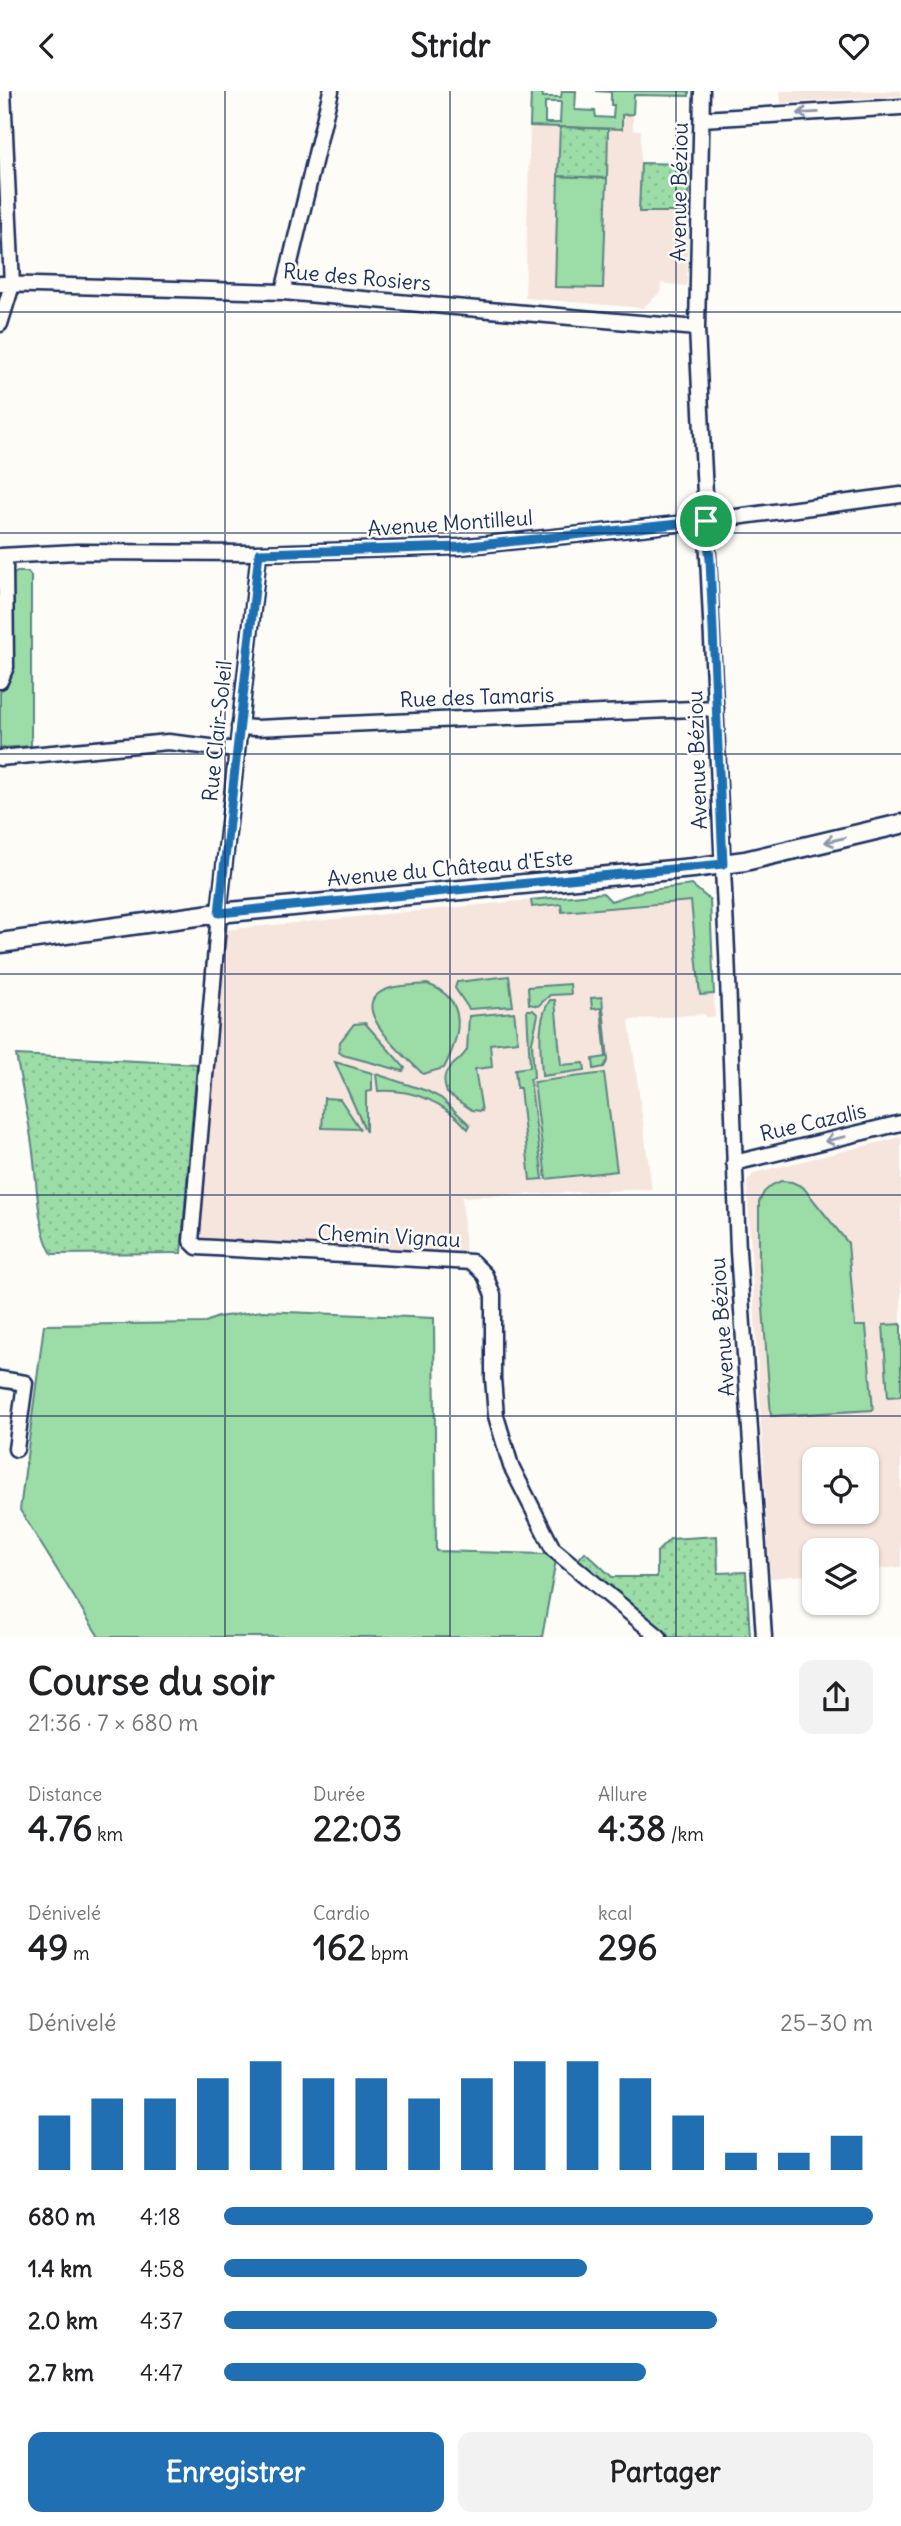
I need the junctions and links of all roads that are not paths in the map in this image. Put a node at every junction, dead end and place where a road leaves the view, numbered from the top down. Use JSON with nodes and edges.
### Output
{"nodes":[{"id":1,"x":3,"y":91,"type":"edge"},
{"id":2,"x":331,"y":91,"type":"edge"},
{"id":3,"x":702,"y":91,"type":"edge"},
{"id":4,"x":901,"y":107,"type":"edge"},
{"id":5,"x":702,"y":119,"type":"junction"},
{"id":6,"x":6,"y":284,"type":"edge"},
{"id":7,"x":283,"y":292,"type":"junction"},
{"id":8,"x":0,"y":324,"type":"edge"},
{"id":9,"x":697,"y":328,"type":"junction"},
{"id":10,"x":901,"y":495,"type":"edge"},
{"id":11,"x":706,"y":521,"type":"junction"},
{"id":12,"x":259,"y":553,"type":"junction"},
{"id":13,"x":2,"y":556,"type":"edge"},
{"id":14,"x":0,"y":681,"type":"edge"},
{"id":15,"x":716,"y":708,"type":"junction"},
{"id":16,"x":239,"y":727,"type":"junction"},
{"id":17,"x":236,"y":750,"type":"junction"},
{"id":18,"x":0,"y":758,"type":"edge"},
{"id":19,"x":901,"y":824,"type":"edge"},
{"id":20,"x":723,"y":864,"type":"junction"},
{"id":21,"x":219,"y":913,"type":"junction"},
{"id":22,"x":0,"y":943,"type":"edge"},
{"id":23,"x":901,"y":1123,"type":"edge"},
{"id":24,"x":734,"y":1163,"type":"junction"},
{"id":25,"x":0,"y":1379,"type":"edge"},
{"id":26,"x":16,"y":1449,"type":"dead end"},
{"id":27,"x":659,"y":1637,"type":"edge"},
{"id":28,"x":764,"y":1637,"type":"edge"}],
"edges":[{"from":1,"to":6,"type":"street"},
{"from":2,"to":7,"type":"street"},
{"from":3,"to":5,"type":"street","name":"Avenue Béziou"},
{"from":4,"to":5,"type":"street","one_way":true},
{"from":5,"to":9,"type":"street","name":"Avenue Béziou"},
{"from":6,"to":7,"type":"street","name":"Rue des Rosiers"},
{"from":6,"to":8,"type":"street"},
{"from":7,"to":9,"type":"street","name":"Rue des Rosiers"},
{"from":9,"to":11,"type":"street","name":"Avenue Béziou"},
{"from":10,"to":11,"type":"street","name":"Avenue Montilleul"},
{"from":11,"to":12,"type":"street","name":"Avenue Montilleul"},
{"from":11,"to":15,"type":"street","name":"Avenue Béziou"},
{"from":12,"to":13,"type":"street","name":"Avenue Montilleul"},
{"from":12,"to":16,"type":"street","name":"Rue Clair-Soleil"},
{"from":13,"to":14,"type":"street"},
{"from":15,"to":16,"type":"street","name":"Rue des Tamaris"},
{"from":15,"to":20,"type":"street","name":"Avenue Béziou"},
{"from":16,"to":17,"type":"street","name":"Rue Clair-Soleil"},
{"from":17,"to":18,"type":"street"},
{"from":17,"to":21,"type":"street","name":"Rue Clair-Soleil"},
{"from":19,"to":20,"type":"street","name":"Avenue du Château d'Este","one_way":true},
{"from":20,"to":21,"type":"street","name":"Avenue du Château d'Este"},
{"from":20,"to":24,"type":"street","name":"Avenue Béziou"},
{"from":21,"to":22,"type":"street","name":"Avenue du Château d'Este"},
{"from":21,"to":27,"type":"street","name":"Chemin Vignau"},
{"from":23,"to":24,"type":"street","name":"Rue Cazalis","one_way":true},
{"from":24,"to":28,"type":"street","name":"Avenue Béziou"},
{"from":25,"to":26,"type":"street"}]}
